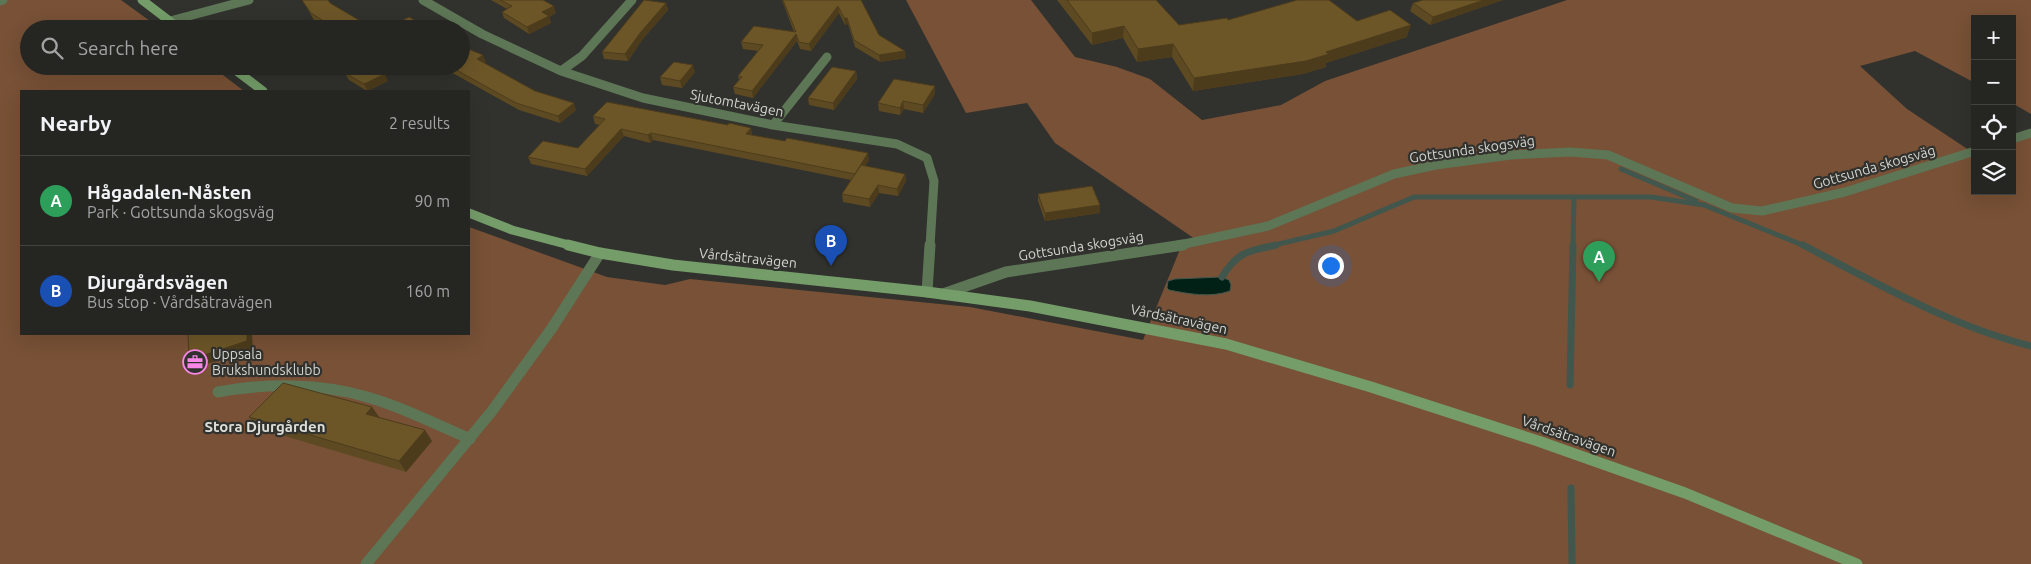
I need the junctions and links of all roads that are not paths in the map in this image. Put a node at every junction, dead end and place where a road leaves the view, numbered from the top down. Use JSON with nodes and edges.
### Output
{"nodes":[{"id":1,"x":142,"y":0,"type":"edge"},
{"id":2,"x":249,"y":0,"type":"edge"},
{"id":3,"x":423,"y":0,"type":"edge"},
{"id":4,"x":632,"y":0,"type":"edge"},
{"id":5,"x":169,"y":20,"type":"edge"},
{"id":6,"x":174,"y":20,"type":"edge"},
{"id":7,"x":458,"y":20,"type":"edge"},
{"id":8,"x":470,"y":27,"type":"edge"},
{"id":9,"x":827,"y":57,"type":"dead end"},
{"id":10,"x":560,"y":71,"type":"junction"},
{"id":11,"x":242,"y":75,"type":"edge"},
{"id":12,"x":262,"y":90,"type":"edge"},
{"id":13,"x":773,"y":125,"type":"junction"},
{"id":14,"x":2031,"y":133,"type":"edge"},
{"id":15,"x":2016,"y":138,"type":"edge"},
{"id":16,"x":1971,"y":153,"type":"edge"},
{"id":17,"x":470,"y":213,"type":"edge"},
{"id":18,"x":600,"y":252,"type":"junction"},
{"id":19,"x":927,"y":292,"type":"junction"},
{"id":20,"x":941,"y":294,"type":"junction"},
{"id":21,"x":218,"y":392,"type":"dead end"},
{"id":22,"x":470,"y":439,"type":"junction"},
{"id":23,"x":366,"y":564,"type":"edge"},
{"id":24,"x":1857,"y":564,"type":"edge"}],
"edges":[{"from":1,"to":5,"type":"street"},
{"from":2,"to":6,"type":"street"},
{"from":3,"to":7,"type":"street","name":"Sjutomtavägen"},
{"from":4,"to":10,"type":"street"},
{"from":8,"to":10,"type":"street","name":"Sjutomtavägen"},
{"from":9,"to":13,"type":"street"},
{"from":10,"to":13,"type":"street","name":"Sjutomtavägen"},
{"from":11,"to":12,"type":"street"},
{"from":13,"to":19,"type":"street","name":"Sjutomtavägen"},
{"from":14,"to":15,"type":"street"},
{"from":16,"to":20,"type":"street","name":"Gottsunda skogsväg"},
{"from":17,"to":18,"type":"street","name":"Vårdsätravägen"},
{"from":18,"to":19,"type":"street","name":"Vårdsätravägen"},
{"from":18,"to":22,"type":"street"},
{"from":19,"to":20,"type":"street","name":"Vårdsätravägen"},
{"from":20,"to":24,"type":"street","name":"Vårdsätravägen"},
{"from":21,"to":22,"type":"street"},
{"from":22,"to":23,"type":"street"}]}
